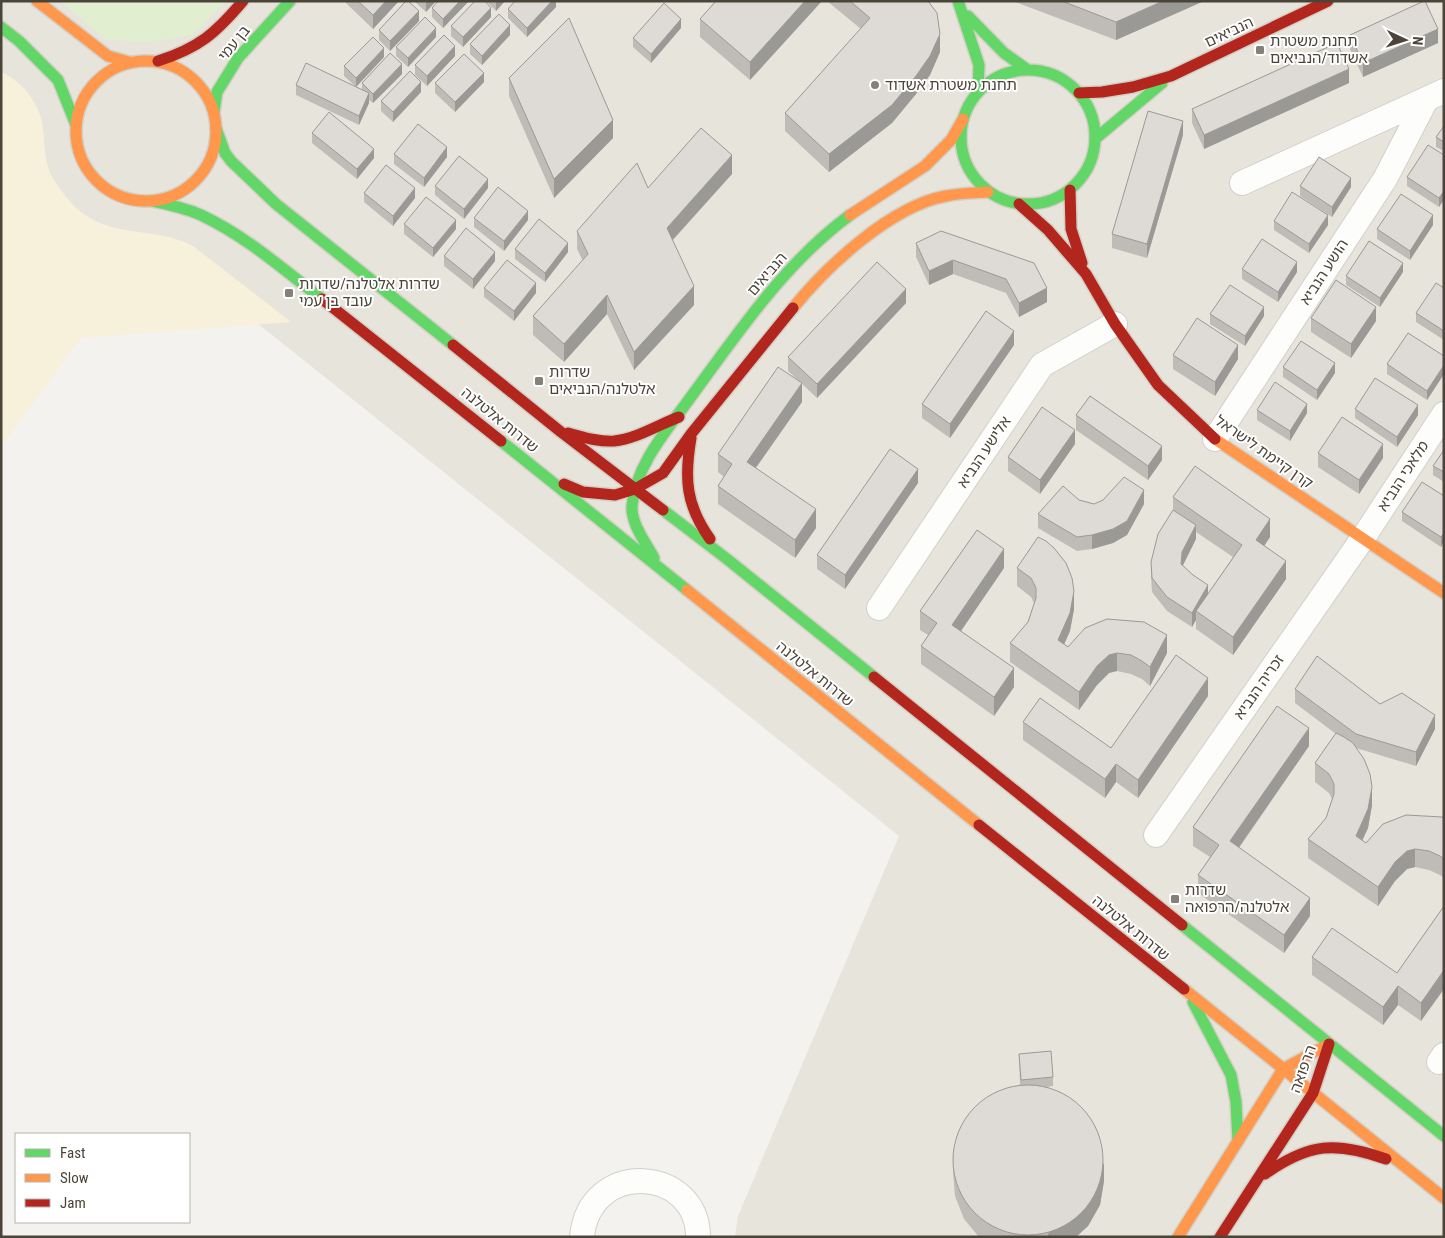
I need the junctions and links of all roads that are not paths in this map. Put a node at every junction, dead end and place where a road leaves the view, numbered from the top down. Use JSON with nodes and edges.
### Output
{"nodes":[{"id":1,"x":37,"y":1,"type":"edge"},
{"id":2,"x":243,"y":1,"type":"edge"},
{"id":3,"x":290,"y":1,"type":"edge"},
{"id":4,"x":1328,"y":1,"type":"edge"},
{"id":5,"x":960,"y":5,"type":"edge"},
{"id":6,"x":1,"y":27,"type":"edge"},
{"id":7,"x":158,"y":61,"type":"junction"},
{"id":8,"x":129,"y":62,"type":"junction"},
{"id":9,"x":1028,"y":70,"type":"junction"},
{"id":10,"x":1171,"y":76,"type":"junction"},
{"id":11,"x":978,"y":92,"type":"junction"},
{"id":12,"x":1079,"y":93,"type":"junction"},
{"id":13,"x":1435,"y":96,"type":"edge"},
{"id":14,"x":214,"y":112,"type":"junction"},
{"id":15,"x":963,"y":119,"type":"junction"},
{"id":16,"x":76,"y":125,"type":"junction"},
{"id":17,"x":216,"y":128,"type":"junction"},
{"id":18,"x":1095,"y":139,"type":"junction"},
{"id":19,"x":1242,"y":183,"type":"dead end"},
{"id":20,"x":1070,"y":190,"type":"junction"},
{"id":21,"x":988,"y":192,"type":"junction"},
{"id":22,"x":152,"y":201,"type":"junction"},
{"id":23,"x":1019,"y":204,"type":"junction"},
{"id":24,"x":1086,"y":274,"type":"junction"},
{"id":25,"x":1114,"y":324,"type":"junction"},
{"id":26,"x":1444,"y":414,"type":"edge"},
{"id":27,"x":679,"y":416,"type":"junction"},
{"id":28,"x":561,"y":432,"type":"junction"},
{"id":29,"x":691,"y":434,"type":"junction"},
{"id":30,"x":1215,"y":439,"type":"junction"},
{"id":31,"x":545,"y":476,"type":"junction"},
{"id":32,"x":635,"y":489,"type":"junction"},
{"id":33,"x":1363,"y":538,"type":"junction"},
{"id":34,"x":727,"y":559,"type":"junction"},
{"id":35,"x":658,"y":567,"type":"junction"},
{"id":36,"x":1444,"y":593,"type":"edge"},
{"id":37,"x":879,"y":608,"type":"dead end"},
{"id":38,"x":1156,"y":835,"type":"dead end"},
{"id":39,"x":1189,"y":994,"type":"junction"},
{"id":40,"x":1329,"y":1044,"type":"junction"},
{"id":41,"x":1283,"y":1069,"type":"junction"},
{"id":42,"x":1313,"y":1093,"type":"junction"},
{"id":43,"x":1444,"y":1136,"type":"edge"},
{"id":44,"x":1238,"y":1141,"type":"junction"},
{"id":45,"x":1399,"y":1162,"type":"junction"},
{"id":46,"x":1257,"y":1179,"type":"junction"},
{"id":47,"x":1444,"y":1198,"type":"edge"},
{"id":48,"x":582,"y":1237,"type":"edge"},
{"id":49,"x":698,"y":1237,"type":"edge"},
{"id":50,"x":1178,"y":1237,"type":"edge"},
{"id":51,"x":1220,"y":1237,"type":"edge"}],
"edges":[{"from":1,"to":8,"type":"main road"},
{"from":2,"to":7,"type":"main road"},
{"from":3,"to":14,"type":"main road","name":"בן עמי"},
{"from":4,"to":10,"type":"main road","name":"הנביאים"},
{"from":5,"to":9,"type":"main road"},
{"from":5,"to":11,"type":"main road"},
{"from":6,"to":16,"type":"main road"},
{"from":7,"to":8,"type":"main road"},
{"from":7,"to":14,"type":"main road"},
{"from":8,"to":16,"type":"main road"},
{"from":9,"to":11,"type":"main road"},
{"from":9,"to":12,"type":"main road"},
{"from":10,"to":12,"type":"main road","name":"הנביאים"},
{"from":10,"to":18,"type":"main road","name":"הנביאים"},
{"from":11,"to":15,"type":"main road"},
{"from":12,"to":18,"type":"main road"},
{"from":13,"to":19,"type":"street","name":"הושע הנביא"},
{"from":13,"to":30,"type":"street","name":"הושע הנביא"},
{"from":14,"to":17,"type":"main road"},
{"from":15,"to":21,"type":"main road"},
{"from":15,"to":27,"type":"main road","name":"הנביאים"},
{"from":16,"to":22,"type":"main road"},
{"from":17,"to":22,"type":"main road"},
{"from":17,"to":28,"type":"main road","name":"שדרות אלטלנה"},
{"from":18,"to":20,"type":"main road"},
{"from":20,"to":23,"type":"main road"},
{"from":20,"to":24,"type":"main road","name":"קרן קיימת לישראל"},
{"from":21,"to":23,"type":"main road"},
{"from":21,"to":29,"type":"main road"},
{"from":22,"to":31,"type":"main road","name":"שדרות אלטלנה"},
{"from":23,"to":24,"type":"main road","name":"קרן קיימת לישראל"},
{"from":24,"to":25,"type":"main road","name":"קרן קיימת לישראל"},
{"from":25,"to":30,"type":"main road","name":"קרן קיימת לישראל"},
{"from":25,"to":37,"type":"street","name":"אלישע הנביא"},
{"from":26,"to":33,"type":"street","name":"מלאכי הנביא"},
{"from":27,"to":28,"type":"main road"},
{"from":27,"to":32,"type":"main road","name":"הנביאים"},
{"from":28,"to":32,"type":"main road","name":"שדרות אלטלנה"},
{"from":29,"to":32,"type":"main road"},
{"from":29,"to":34,"type":"main road"},
{"from":30,"to":33,"type":"main road","name":"קרן קיימת לישראל"},
{"from":31,"to":32,"type":"main road"},
{"from":31,"to":35,"type":"main road","name":"שדרות אלטלנה"},
{"from":32,"to":34,"type":"main road","name":"שדרות אלטלנה"},
{"from":32,"to":35,"type":"main road","name":"הנביאים"},
{"from":33,"to":36,"type":"main road","name":"קרן קיימת לישראל"},
{"from":33,"to":38,"type":"street","name":"זכריה הנביא"},
{"from":34,"to":40,"type":"main road","name":"שדרות אלטלנה"},
{"from":35,"to":39,"type":"main road","name":"שדרות אלטלנה"},
{"from":39,"to":41,"type":"main road","name":"שדרות אלטלנה"},
{"from":39,"to":44,"type":"main road"},
{"from":40,"to":41,"type":"main road","name":"הרפואה"},
{"from":40,"to":42,"type":"main road","name":"הרפואה"},
{"from":40,"to":43,"type":"main road","name":"שדרות אלטלנה"},
{"from":41,"to":42,"type":"main road","name":"שדרות אלטלנה"},
{"from":41,"to":44,"type":"main road","name":"הרפואה"},
{"from":42,"to":45,"type":"main road","name":"שדרות אלטלנה"},
{"from":42,"to":46,"type":"main road","name":"הרפואה"},
{"from":44,"to":50,"type":"main road","name":"הרפואה"},
{"from":45,"to":46,"type":"main road"},
{"from":45,"to":47,"type":"main road","name":"שדרות אלטלנה"},
{"from":46,"to":51,"type":"main road","name":"הרפואה"},
{"from":48,"to":49,"type":"street"}]}
